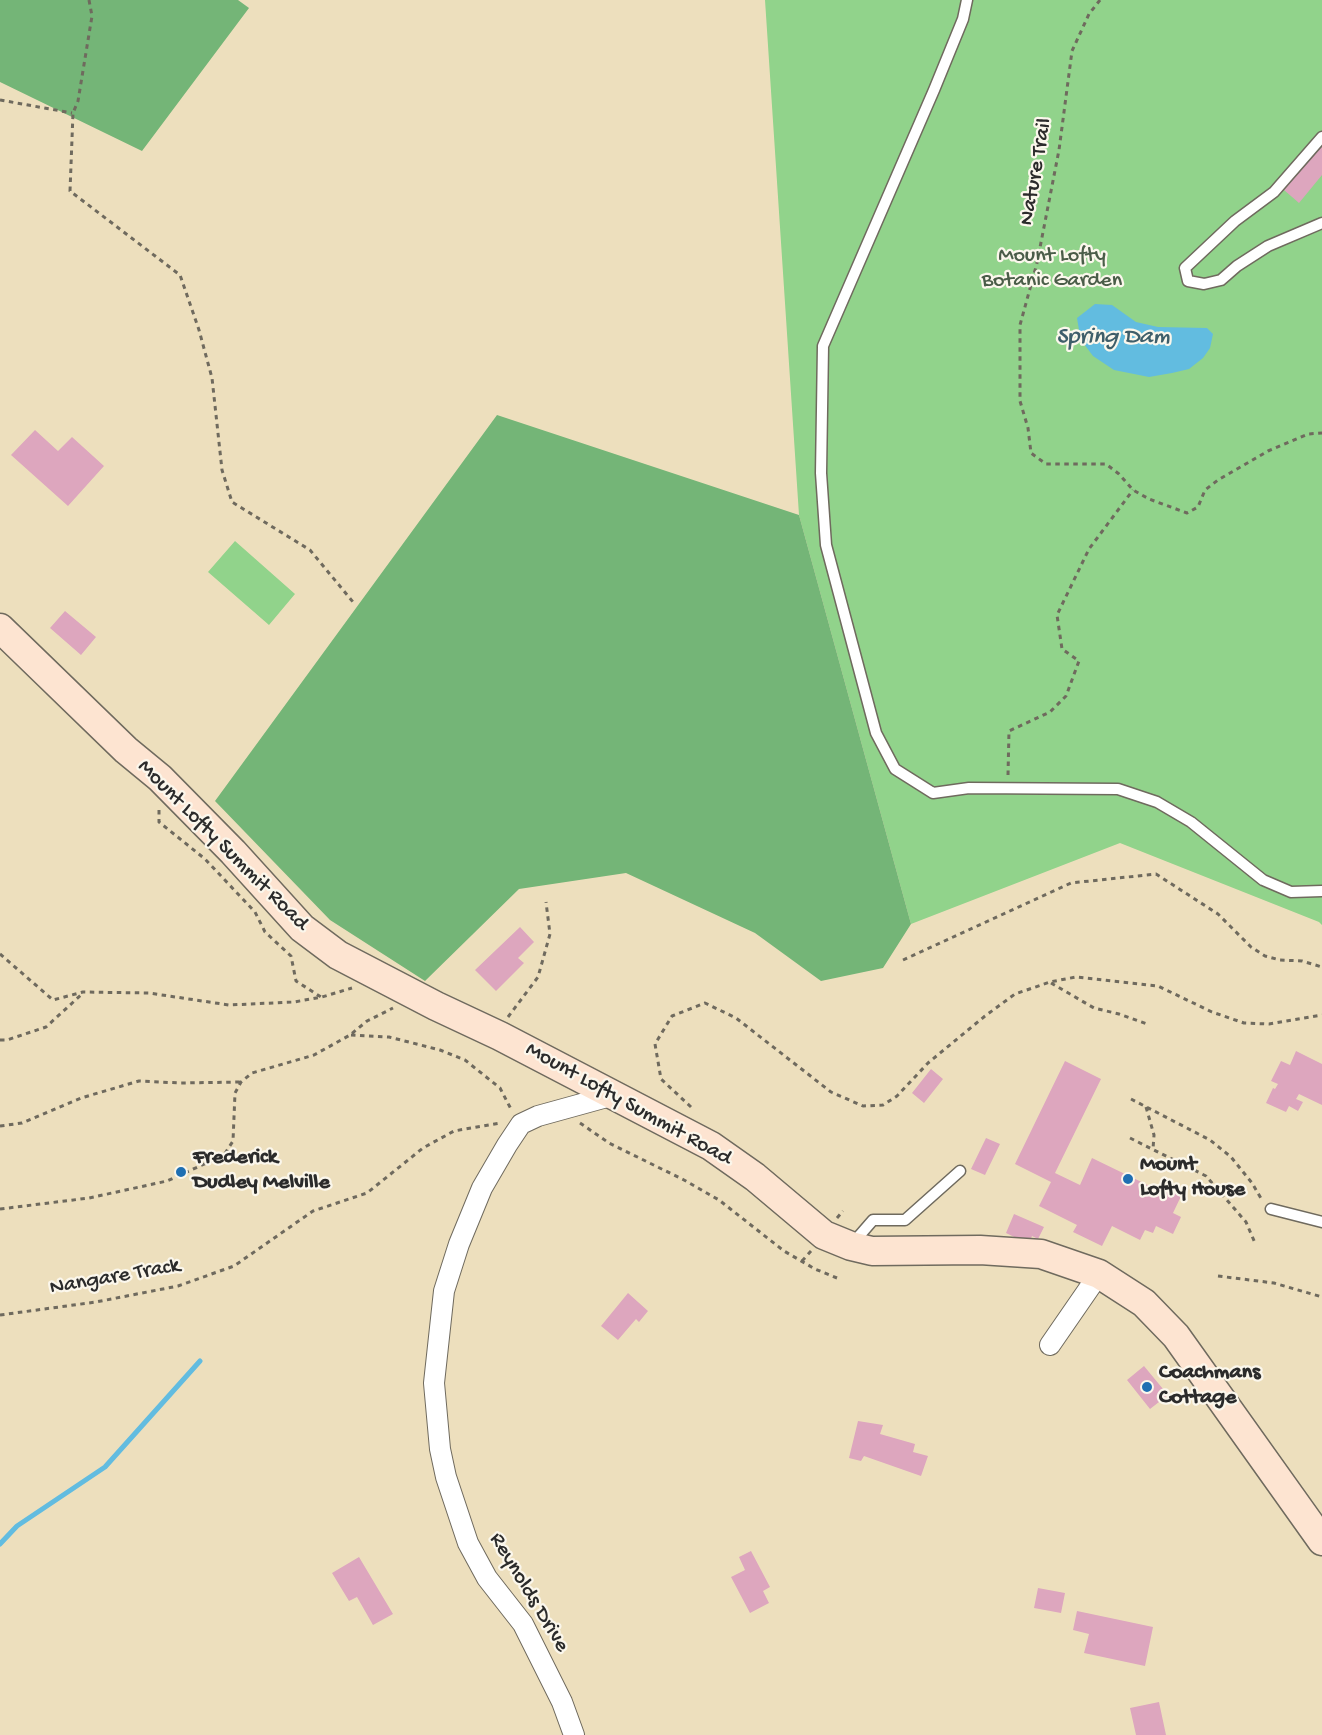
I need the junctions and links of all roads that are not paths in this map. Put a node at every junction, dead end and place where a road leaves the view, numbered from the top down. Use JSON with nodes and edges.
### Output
{"nodes":[{"id":1,"x":967,"y":0,"type":"edge"},
{"id":2,"x":1322,"y":137,"type":"edge"},
{"id":3,"x":1322,"y":223,"type":"edge"},
{"id":4,"x":0,"y":628,"type":"edge"},
{"id":5,"x":1322,"y":891,"type":"edge"},
{"id":6,"x":614,"y":1095,"type":"junction"},
{"id":7,"x":960,"y":1171,"type":"dead end"},
{"id":8,"x":1268,"y":1206,"type":"road end"},
{"id":9,"x":1322,"y":1222,"type":"edge"},
{"id":10,"x":851,"y":1246,"type":"junction"},
{"id":11,"x":1098,"y":1274,"type":"junction"},
{"id":12,"x":1050,"y":1345,"type":"dead end"},
{"id":13,"x":1322,"y":1541,"type":"edge"},
{"id":14,"x":574,"y":1735,"type":"edge"}],
"edges":[{"from":1,"to":5,"type":"lane"},
{"from":2,"to":3,"type":"lane"},
{"from":4,"to":6,"type":"main road","name":"Mount Lofty Summit Road"},
{"from":6,"to":10,"type":"main road","name":"Mount Lofty Summit Road"},
{"from":6,"to":14,"type":"street","name":"Reynolds Drive"},
{"from":7,"to":10,"type":"lane"},
{"from":8,"to":9,"type":"lane"},
{"from":10,"to":11,"type":"main road","name":"Mount Lofty Summit Road"},
{"from":11,"to":12,"type":"street"},
{"from":11,"to":13,"type":"main road","name":"Mount Lofty Summit Road"}]}
